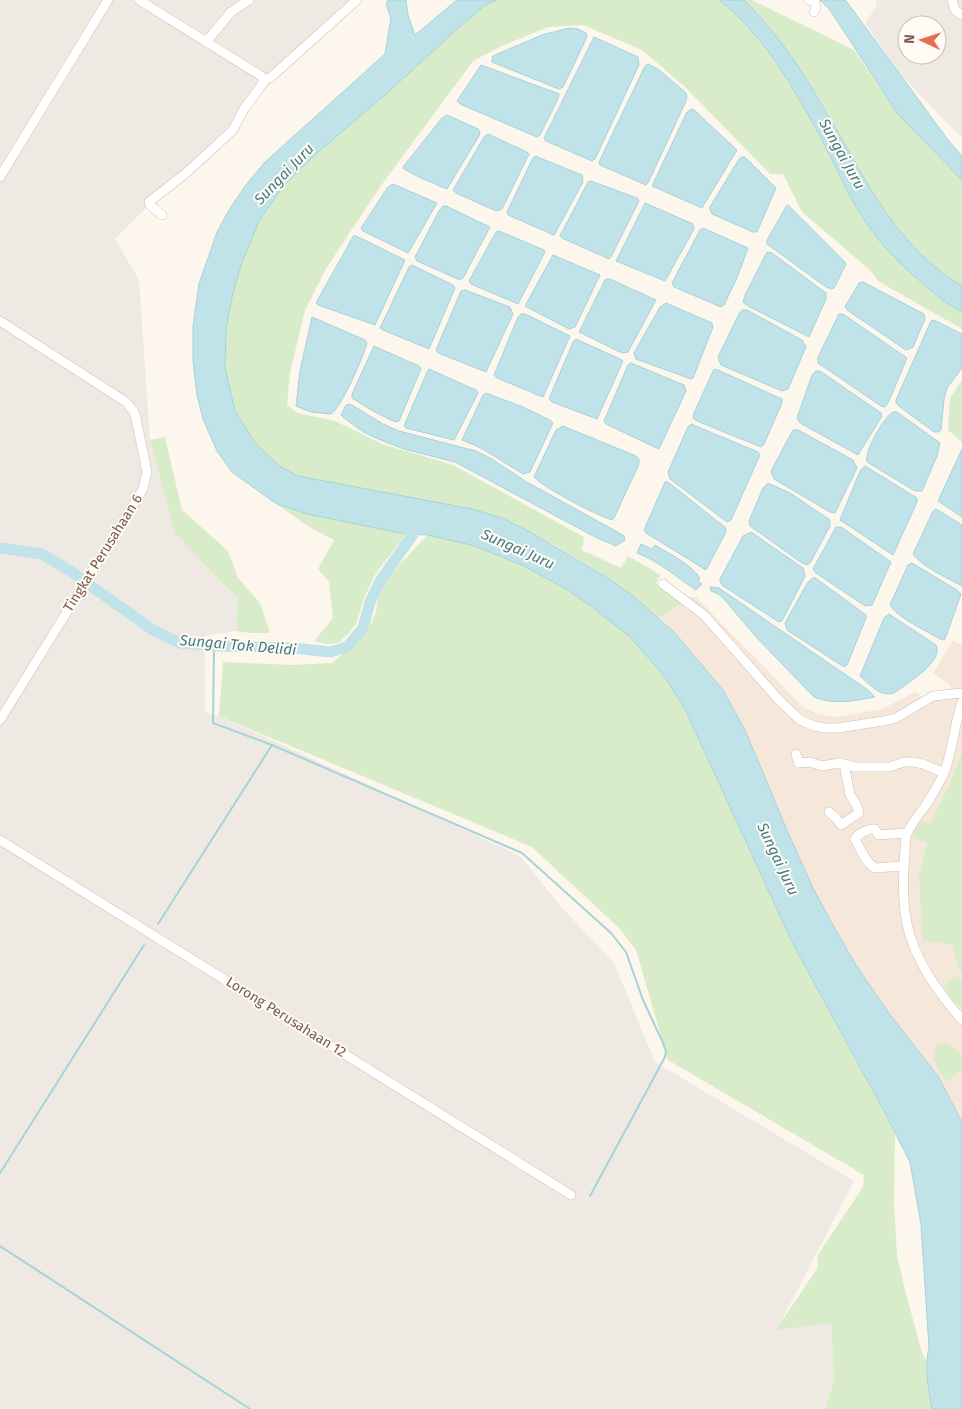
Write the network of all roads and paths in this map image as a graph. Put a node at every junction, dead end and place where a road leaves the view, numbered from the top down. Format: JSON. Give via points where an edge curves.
{"nodes":[{"id":1,"x":108,"y":0,"type":"edge"},
{"id":2,"x":139,"y":0,"type":"edge"},
{"id":3,"x":249,"y":0,"type":"edge"},
{"id":4,"x":357,"y":0,"type":"edge"},
{"id":5,"x":809,"y":0,"type":"edge"},
{"id":6,"x":952,"y":0,"type":"edge"},
{"id":7,"x":814,"y":12,"type":"dead end"},
{"id":8,"x":962,"y":15,"type":"edge"},
{"id":9,"x":206,"y":42,"type":"junction"},
{"id":10,"x":266,"y":79,"type":"junction"},
{"id":11,"x":0,"y":177,"type":"edge"},
{"id":12,"x":162,"y":214,"type":"dead end"},
{"id":13,"x":0,"y":321,"type":"edge"},
{"id":14,"x":663,"y":584,"type":"dead end"},
{"id":15,"x":962,"y":693,"type":"edge"},
{"id":16,"x":962,"y":702,"type":"edge"},
{"id":17,"x":0,"y":720,"type":"edge"},
{"id":18,"x":796,"y":754,"type":"dead end"},
{"id":19,"x":844,"y":764,"type":"junction"},
{"id":20,"x":944,"y":773,"type":"junction"},
{"id":21,"x":829,"y":812,"type":"dead end"},
{"id":22,"x":907,"y":833,"type":"junction"},
{"id":23,"x":0,"y":840,"type":"edge"},
{"id":24,"x":904,"y":866,"type":"junction"},
{"id":25,"x":962,"y":1020,"type":"edge"},
{"id":26,"x":571,"y":1195,"type":"dead end"}],
"edges":[{"from":1,"to":11,"type":"street"},
{"from":2,"to":9,"type":"street"},
{"from":3,"to":9,"type":"street","via":[[231,12]]},
{"from":4,"to":10,"type":"street"},
{"from":5,"to":7,"type":"street","via":[[815,3]]},
{"from":6,"to":8,"type":"street","via":[[954,10]]},
{"from":9,"to":10,"type":"street"},
{"from":10,"to":12,"type":"street","via":[[233,130],[149,202]]},
{"from":13,"to":17,"type":"street","name":"Tingkat Perusahaan 6","via":[[126,402],[134,412],[147,472],[146,482]]},
{"from":14,"to":15,"type":"street","via":[[704,615],[779,700],[800,720],[814,726],[838,728],[889,720],[933,696]]},
{"from":16,"to":20,"type":"street"},
{"from":18,"to":19,"type":"street","via":[[799,763]]},
{"from":19,"to":20,"type":"street","via":[[889,767],[914,762]]},
{"from":19,"to":21,"type":"street","via":[[850,794],[859,813],[841,825]]},
{"from":20,"to":22,"type":"street"},
{"from":22,"to":24,"type":"street"},
{"from":22,"to":24,"type":"street","via":[[878,835],[872,828],[855,839],[875,868]]},
{"from":23,"to":26,"type":"street","name":"Lorong Perusahaan 12"},
{"from":24,"to":25,"type":"street","via":[[907,923],[912,943],[940,995]]}]}
